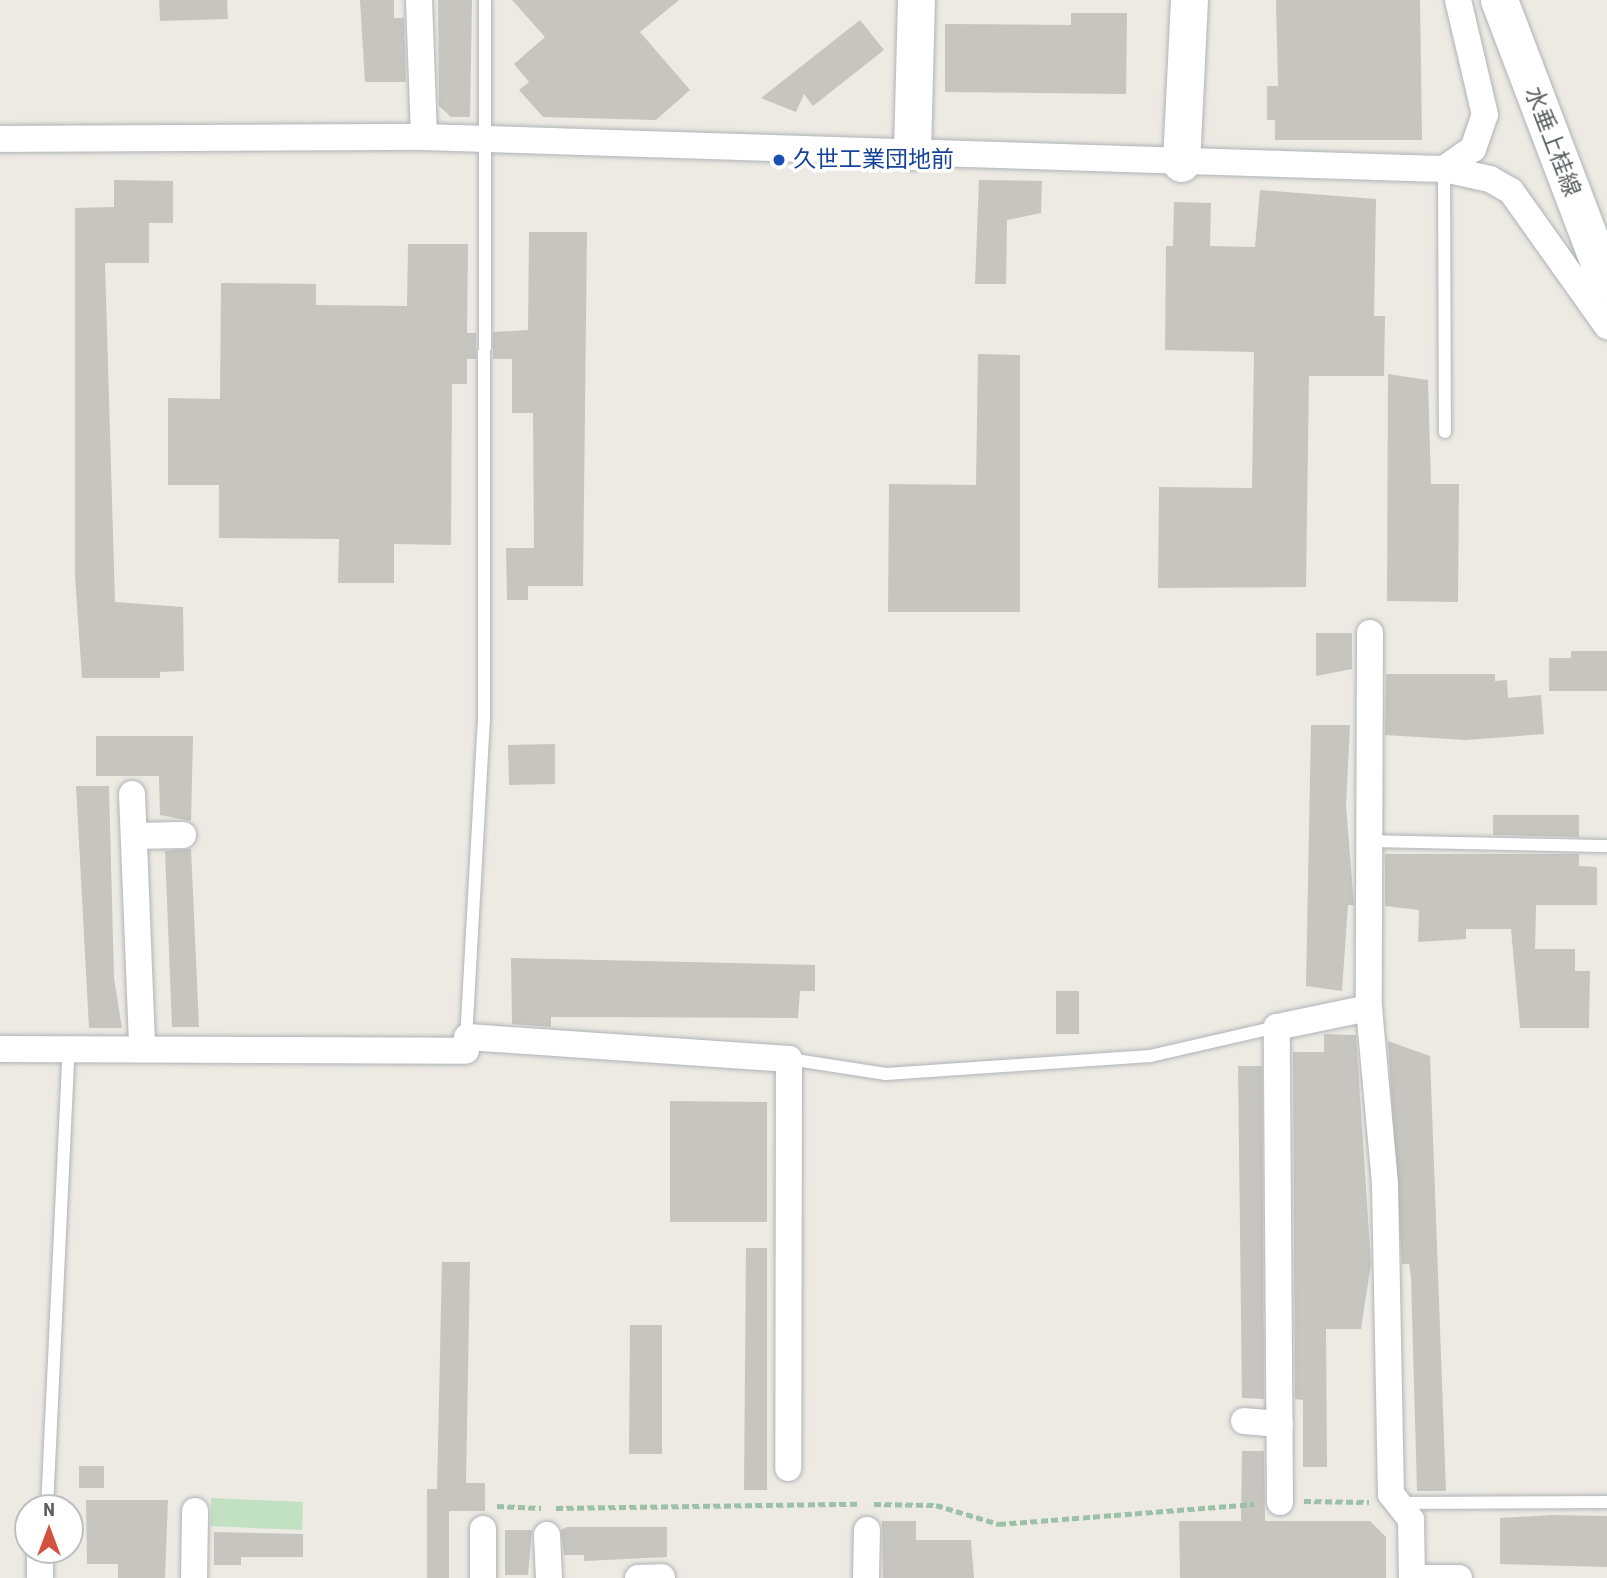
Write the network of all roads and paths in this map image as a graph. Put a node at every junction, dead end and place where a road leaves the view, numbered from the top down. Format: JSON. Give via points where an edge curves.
{"nodes":[{"id":1,"x":419,"y":0,"type":"edge"},
{"id":2,"x":485,"y":0,"type":"edge"},
{"id":3,"x":916,"y":0,"type":"edge"},
{"id":4,"x":1189,"y":0,"type":"edge"},
{"id":5,"x":1458,"y":0,"type":"edge"},
{"id":6,"x":1499,"y":0,"type":"edge"},
{"id":7,"x":424,"y":137,"type":"junction"},
{"id":8,"x":0,"y":139,"type":"edge"},
{"id":9,"x":483,"y":139,"type":"junction"},
{"id":10,"x":912,"y":150,"type":"junction"},
{"id":11,"x":1181,"y":163,"type":"junction"},
{"id":12,"x":1444,"y":169,"type":"junction"},
{"id":13,"x":1607,"y":284,"type":"edge"},
{"id":14,"x":1607,"y":326,"type":"edge"},
{"id":15,"x":1445,"y":432,"type":"dead end"},
{"id":16,"x":1370,"y":633,"type":"dead end"},
{"id":17,"x":132,"y":794,"type":"dead end"},
{"id":18,"x":183,"y":835,"type":"dead end"},
{"id":19,"x":134,"y":836,"type":"junction"},
{"id":20,"x":1366,"y":841,"type":"junction"},
{"id":21,"x":1607,"y":846,"type":"edge"},
{"id":22,"x":1369,"y":1008,"type":"junction"},
{"id":23,"x":1277,"y":1027,"type":"junction"},
{"id":24,"x":466,"y":1044,"type":"junction"},
{"id":25,"x":142,"y":1047,"type":"junction"},
{"id":26,"x":69,"y":1048,"type":"junction"},
{"id":27,"x":0,"y":1049,"type":"edge"},
{"id":28,"x":789,"y":1059,"type":"junction"},
{"id":29,"x":1244,"y":1421,"type":"dead end"},
{"id":30,"x":1280,"y":1424,"type":"junction"},
{"id":31,"x":788,"y":1468,"type":"dead end"},
{"id":32,"x":48,"y":1494,"type":"edge"},
{"id":33,"x":1280,"y":1502,"type":"junction"},
{"id":34,"x":1607,"y":1502,"type":"edge"},
{"id":35,"x":1399,"y":1503,"type":"junction"},
{"id":36,"x":195,"y":1511,"type":"dead end"},
{"id":37,"x":482,"y":1529,"type":"joint"},
{"id":38,"x":867,"y":1530,"type":"dead end"},
{"id":39,"x":547,"y":1535,"type":"dead end"},
{"id":40,"x":1412,"y":1577,"type":"edge"},
{"id":41,"x":194,"y":1578,"type":"edge"},
{"id":42,"x":483,"y":1578,"type":"edge"},
{"id":43,"x":549,"y":1578,"type":"edge"},
{"id":44,"x":866,"y":1578,"type":"edge"},
{"id":45,"x":1459,"y":1578,"type":"edge"}],
"edges":[{"from":1,"to":7,"type":"street"},
{"from":2,"to":9,"type":"lane"},
{"from":3,"to":10,"type":"street"},
{"from":4,"to":11,"type":"street"},
{"from":5,"to":12,"type":"street","via":[[1485,115],[1473,149]]},
{"from":6,"to":13,"type":"street","name":"水垂上桂線"},
{"from":7,"to":8,"type":"street"},
{"from":7,"to":9,"type":"street"},
{"from":9,"to":10,"type":"street"},
{"from":9,"to":24,"type":"lane","via":[[484,721]]},
{"from":10,"to":11,"type":"street"},
{"from":11,"to":12,"type":"street"},
{"from":12,"to":14,"type":"street","via":[[1490,179],[1511,191]]},
{"from":12,"to":15,"type":"lane"},
{"from":16,"to":20,"type":"street"},
{"from":17,"to":19,"type":"street"},
{"from":18,"to":19,"type":"street"},
{"from":19,"to":25,"type":"street"},
{"from":20,"to":21,"type":"lane"},
{"from":20,"to":22,"type":"street"},
{"from":22,"to":23,"type":"street"},
{"from":22,"to":35,"type":"street","via":[[1385,1184],[1391,1494]]},
{"from":23,"to":28,"type":"lane","via":[[1150,1056],[915,1067],[886,1074]]},
{"from":23,"to":30,"type":"street"},
{"from":24,"to":25,"type":"street"},
{"from":24,"to":28,"type":"street"},
{"from":25,"to":26,"type":"street"},
{"from":26,"to":27,"type":"street"},
{"from":26,"to":32,"type":"lane"},
{"from":28,"to":31,"type":"street"},
{"from":29,"to":30,"type":"street"},
{"from":30,"to":33,"type":"street"},
{"from":33,"to":35,"type":"path"},
{"from":33,"to":37,"type":"path","via":[[999,1524],[936,1505],[737,1501],[624,1512],[494,1506]]},
{"from":34,"to":35,"type":"lane"},
{"from":35,"to":40,"type":"street","via":[[1411,1520]]},
{"from":36,"to":41,"type":"street"},
{"from":37,"to":42,"type":"street"},
{"from":38,"to":44,"type":"street"},
{"from":39,"to":43,"type":"street"},
{"from":40,"to":45,"type":"street"}]}
